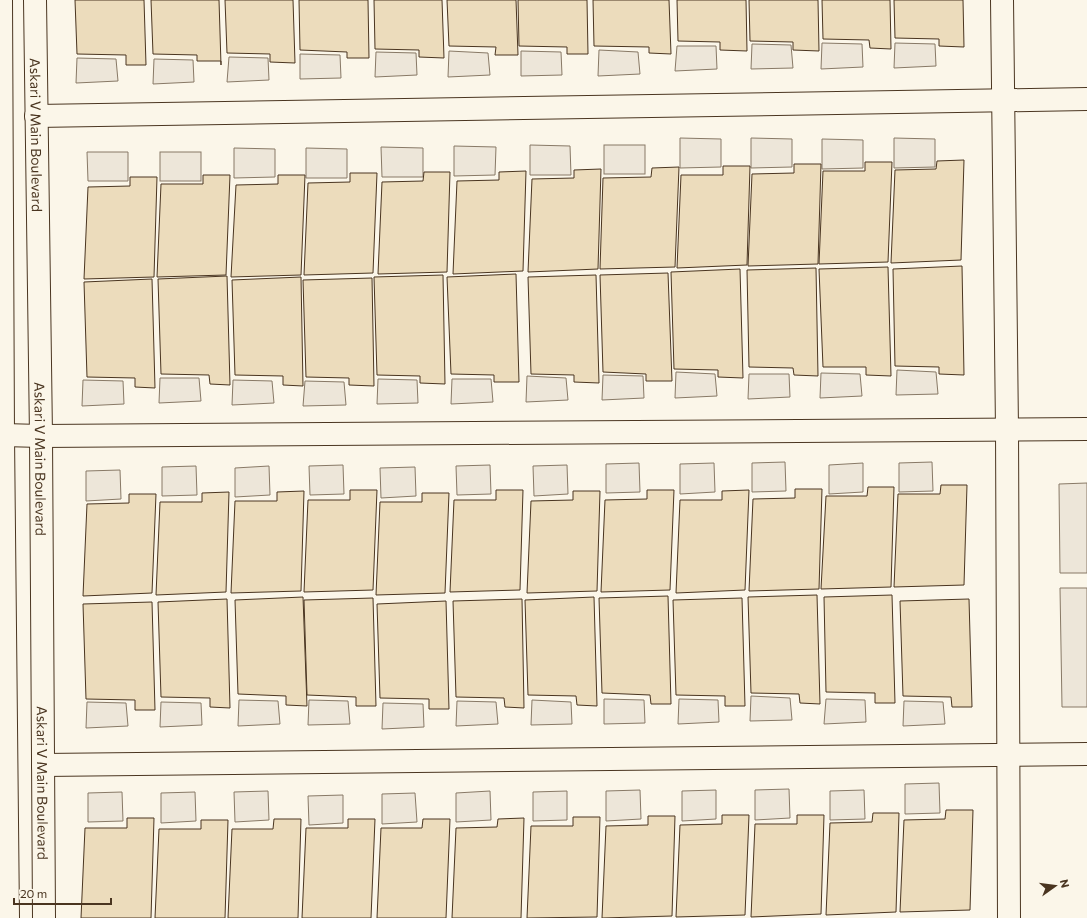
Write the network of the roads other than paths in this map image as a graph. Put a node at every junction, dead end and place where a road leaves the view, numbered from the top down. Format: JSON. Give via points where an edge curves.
{"nodes":[{"id":1,"x":0,"y":0,"type":"edge"},
{"id":2,"x":35,"y":0,"type":"edge"},
{"id":3,"x":1002,"y":0,"type":"edge"},
{"id":4,"x":1087,"y":99,"type":"edge"},
{"id":5,"x":1003,"y":101,"type":"junction"},
{"id":6,"x":36,"y":116,"type":"junction"},
{"id":7,"x":1007,"y":429,"type":"junction"},
{"id":8,"x":1087,"y":429,"type":"edge"},
{"id":9,"x":3,"y":435,"type":"junction"},
{"id":10,"x":41,"y":436,"type":"junction"},
{"id":11,"x":1087,"y":754,"type":"edge"},
{"id":12,"x":1008,"y":755,"type":"junction"},
{"id":13,"x":44,"y":764,"type":"junction"},
{"id":14,"x":8,"y":918,"type":"edge"},
{"id":15,"x":44,"y":918,"type":"edge"},
{"id":16,"x":1009,"y":918,"type":"edge"}],
"edges":[{"from":1,"to":9,"type":"street"},
{"from":2,"to":6,"type":"street","name":"Askari V Main Boulevard"},
{"from":3,"to":5,"type":"street"},
{"from":4,"to":5,"type":"street"},
{"from":5,"to":6,"type":"street"},
{"from":5,"to":7,"type":"street"},
{"from":6,"to":10,"type":"street","name":"Askari V Main Boulevard"},
{"from":7,"to":8,"type":"street"},
{"from":7,"to":10,"type":"street"},
{"from":7,"to":12,"type":"street"},
{"from":9,"to":10,"type":"street"},
{"from":9,"to":14,"type":"street"},
{"from":10,"to":13,"type":"street","name":"Askari V Main Boulevard"},
{"from":11,"to":12,"type":"street"},
{"from":12,"to":13,"type":"street"},
{"from":12,"to":16,"type":"street"},
{"from":13,"to":15,"type":"street","name":"Askari V Main Boulevard"}]}
